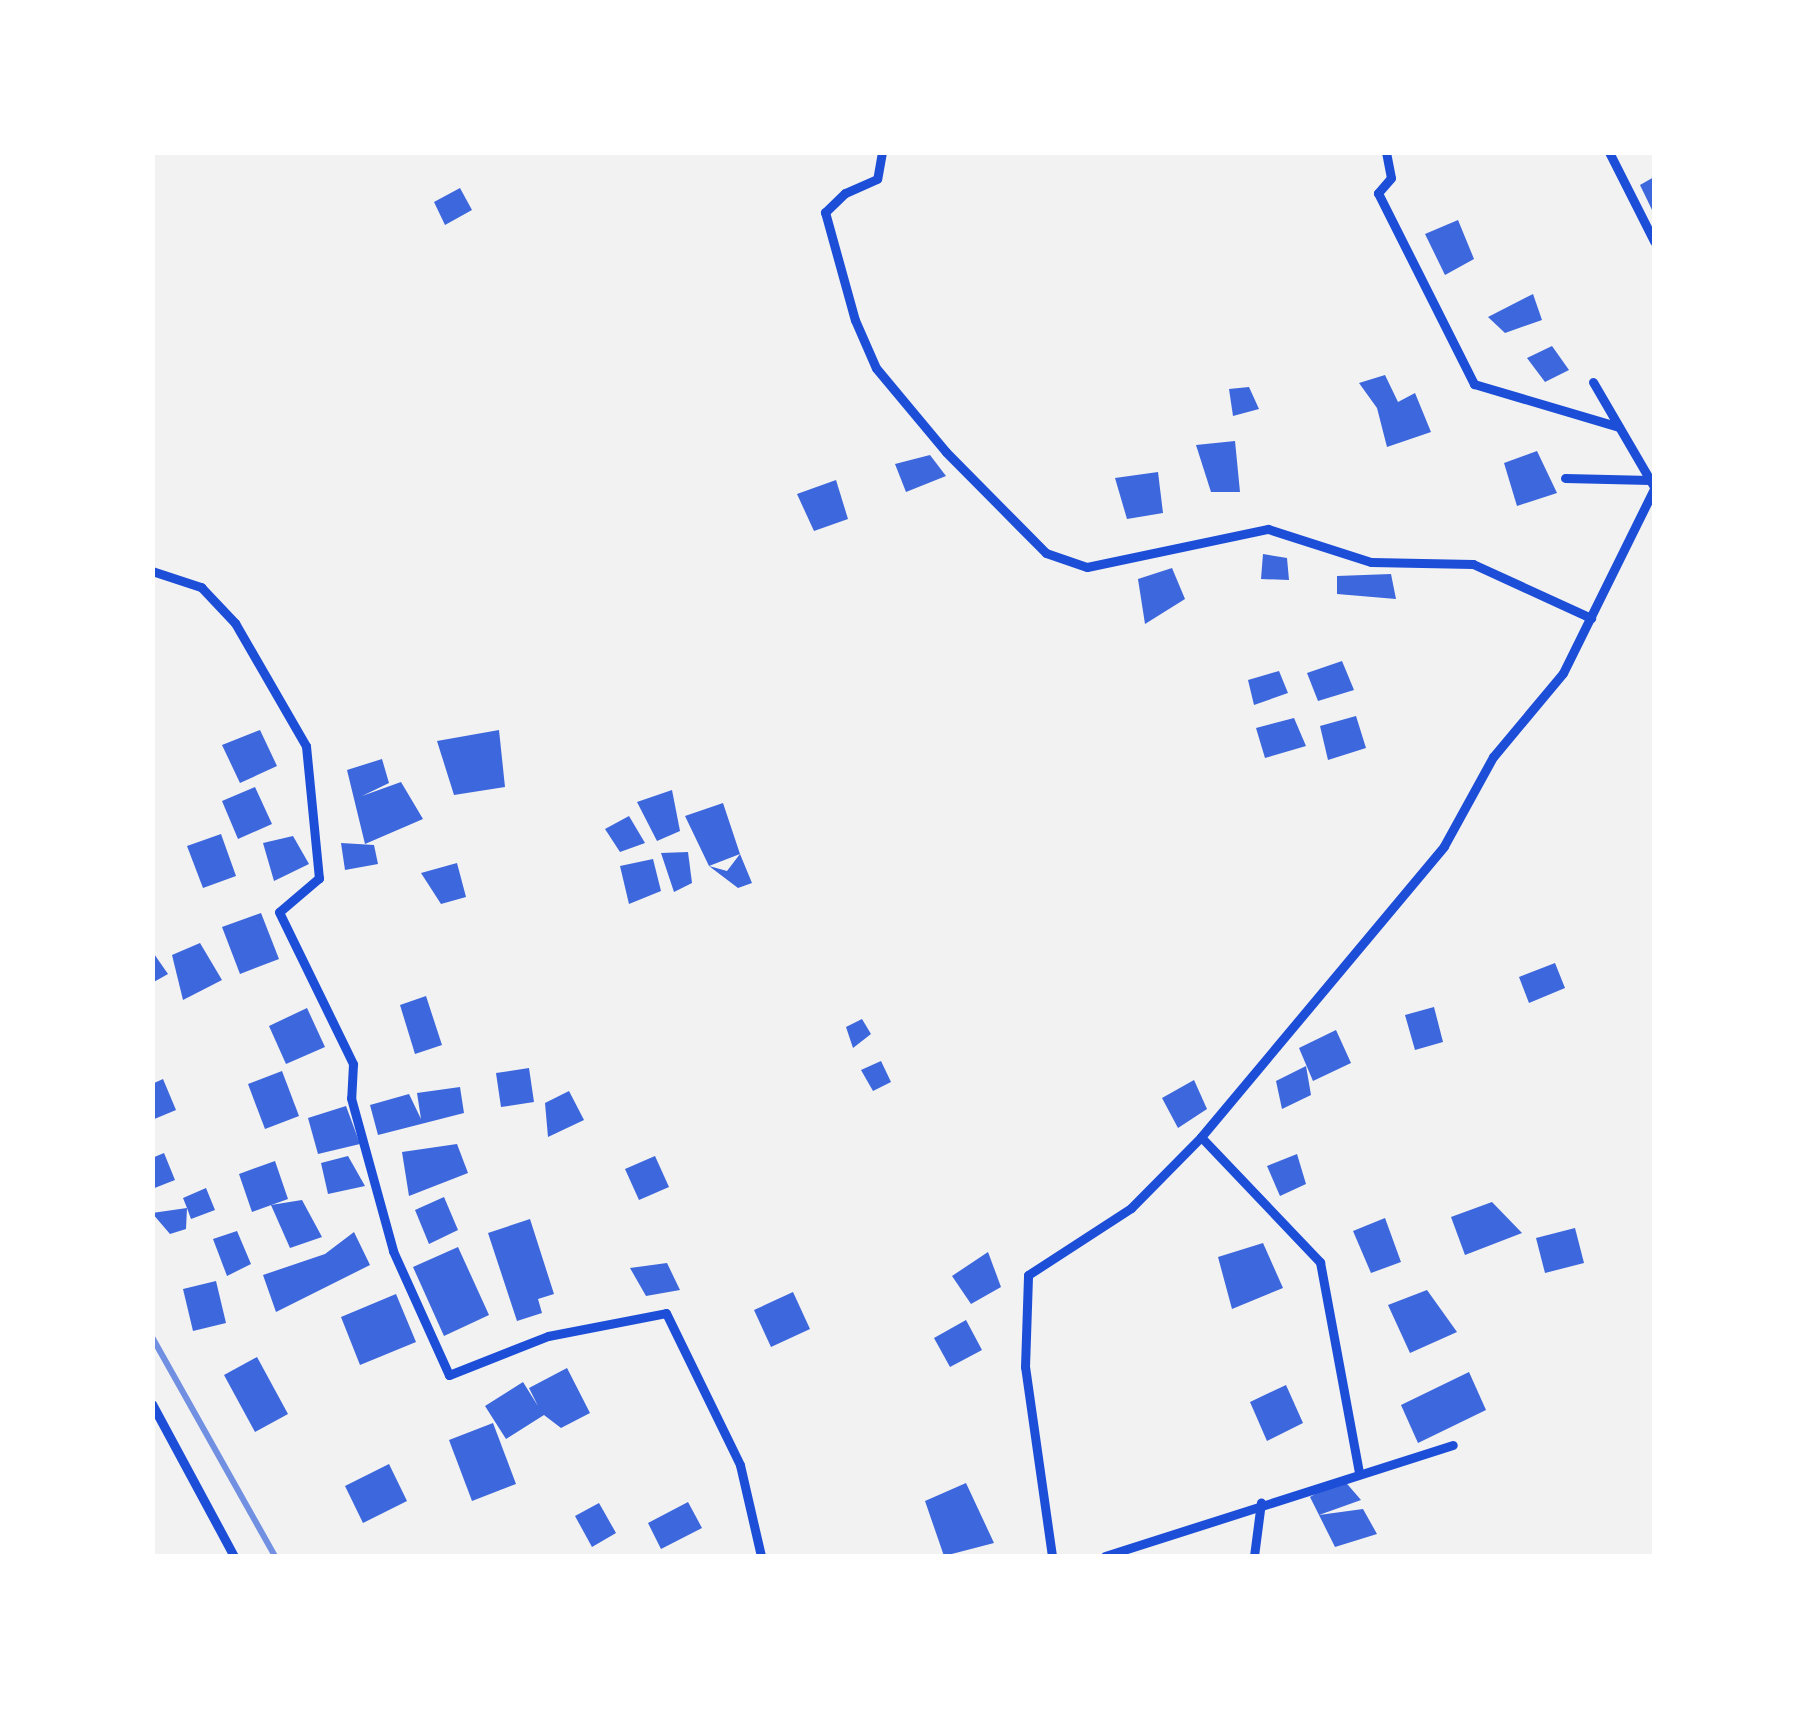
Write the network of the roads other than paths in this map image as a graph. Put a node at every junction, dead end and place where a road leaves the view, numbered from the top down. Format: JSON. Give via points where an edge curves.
{"nodes":[{"id":1,"x":882,"y":152,"type":"edge"},
{"id":2,"x":1386,"y":152,"type":"edge"},
{"id":3,"x":1610,"y":152,"type":"edge"},
{"id":4,"x":1654,"y":241,"type":"edge"},
{"id":5,"x":1593,"y":382,"type":"dead end"},
{"id":6,"x":1620,"y":426,"type":"junction"},
{"id":7,"x":1565,"y":478,"type":"dead end"},
{"id":8,"x":1653,"y":486,"type":"edge"},
{"id":9,"x":152,"y":571,"type":"edge"},
{"id":10,"x":1591,"y":618,"type":"junction"},
{"id":11,"x":1201,"y":1137,"type":"junction"},
{"id":12,"x":152,"y":1404,"type":"edge"},
{"id":13,"x":1453,"y":1445,"type":"dead end"},
{"id":14,"x":1359,"y":1473,"type":"junction"},
{"id":15,"x":1262,"y":1502,"type":"junction"},
{"id":16,"x":234,"y":1556,"type":"edge"},
{"id":17,"x":761,"y":1556,"type":"edge"},
{"id":18,"x":1052,"y":1556,"type":"edge"},
{"id":19,"x":1105,"y":1556,"type":"edge"},
{"id":20,"x":1254,"y":1556,"type":"edge"}],
"edges":[{"from":1,"to":10,"type":"street","via":[[877,179],[845,193],[825,212],[855,320],[876,368],[946,452],[1046,553],[1087,567],[1268,530],[1371,562],[1473,564]]},
{"from":2,"to":6,"type":"street","via":[[1391,178],[1378,193],[1474,384]]},
{"from":3,"to":4,"type":"street"},
{"from":5,"to":6,"type":"street"},
{"from":6,"to":8,"type":"street"},
{"from":7,"to":8,"type":"street"},
{"from":8,"to":10,"type":"street"},
{"from":9,"to":17,"type":"street","via":[[201,587],[235,623],[306,746],[319,878],[279,912],[353,1064],[351,1098],[392,1251],[450,1375],[548,1336],[666,1313],[740,1465]]},
{"from":10,"to":11,"type":"street","via":[[1563,673],[1493,757],[1444,846]]},
{"from":11,"to":14,"type":"street","via":[[1320,1262]]},
{"from":11,"to":18,"type":"street","via":[[1131,1208],[1028,1275],[1024,1367]]},
{"from":12,"to":16,"type":"street"},
{"from":13,"to":14,"type":"street"},
{"from":14,"to":15,"type":"street"},
{"from":15,"to":19,"type":"street"},
{"from":15,"to":20,"type":"street"}]}
